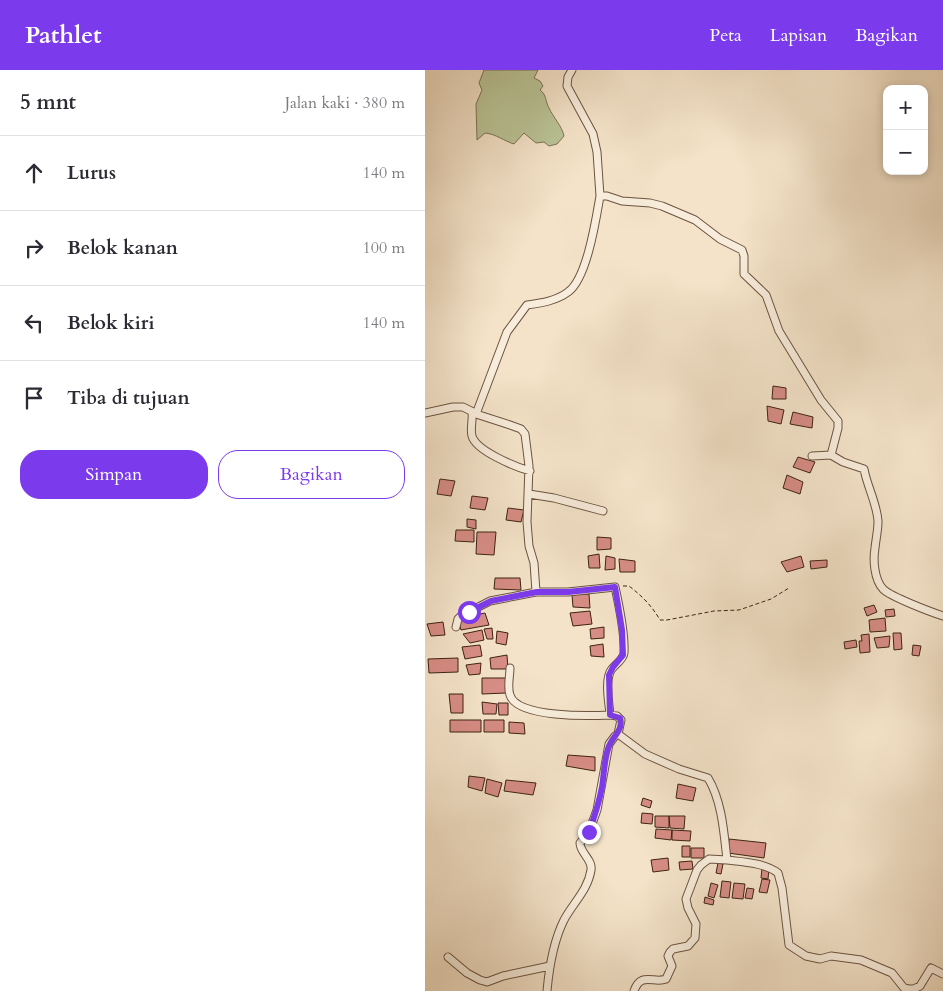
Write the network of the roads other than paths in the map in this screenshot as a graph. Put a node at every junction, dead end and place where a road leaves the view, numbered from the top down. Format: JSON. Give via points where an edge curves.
{"nodes":[{"id":1,"x":572,"y":70,"type":"edge"},
{"id":2,"x":600,"y":196,"type":"junction"},
{"id":3,"x":425,"y":413,"type":"edge"},
{"id":4,"x":474,"y":413,"type":"junction"},
{"id":5,"x":831,"y":455,"type":"junction"},
{"id":6,"x":812,"y":456,"type":"dead end"},
{"id":7,"x":529,"y":471,"type":"junction"},
{"id":8,"x":529,"y":494,"type":"junction"},
{"id":9,"x":603,"y":511,"type":"dead end"},
{"id":10,"x":537,"y":592,"type":"junction"},
{"id":11,"x":943,"y":616,"type":"edge"},
{"id":12,"x":456,"y":627,"type":"dead end"},
{"id":13,"x":510,"y":668,"type":"dead end"},
{"id":14,"x":610,"y":715,"type":"junction"},
{"id":15,"x":618,"y":734,"type":"junction"},
{"id":16,"x":727,"y":860,"type":"junction"},
{"id":17,"x":448,"y":957,"type":"dead end"},
{"id":18,"x":549,"y":966,"type":"junction"},
{"id":19,"x":943,"y":974,"type":"edge"},
{"id":20,"x":547,"y":991,"type":"edge"},
{"id":21,"x":634,"y":991,"type":"edge"}],
"edges":[{"from":1,"to":2,"type":"street","via":[[567,86],[593,134]]},
{"from":2,"to":4,"type":"street","via":[[591,241],[578,280],[566,294],[527,305],[507,332]]},
{"from":2,"to":5,"type":"street","via":[[650,203],[673,210],[742,250],[744,274],[766,295],[779,330],[821,400],[838,421]]},
{"from":3,"to":4,"type":"street","via":[[453,406]]},
{"from":4,"to":7,"type":"street","via":[[472,435],[475,441],[493,456]]},
{"from":4,"to":7,"type":"street","via":[[523,431]]},
{"from":5,"to":6,"type":"street"},
{"from":5,"to":11,"type":"street","via":[[864,469],[878,518],[875,568],[883,590]]},
{"from":7,"to":8,"type":"street"},
{"from":8,"to":9,"type":"street"},
{"from":8,"to":10,"type":"street","via":[[527,522]]},
{"from":10,"to":12,"type":"street","via":[[491,601],[461,616]]},
{"from":10,"to":14,"type":"street","via":[[615,587],[624,653],[609,675]]},
{"from":13,"to":14,"type":"street","via":[[510,696],[522,706],[564,715]]},
{"from":14,"to":15,"type":"street","via":[[620,718]]},
{"from":15,"to":16,"type":"street","via":[[645,754],[708,778],[721,814]]},
{"from":15,"to":18,"type":"street","via":[[609,744],[597,810],[587,837],[580,843],[591,872],[585,891],[563,922]]},
{"from":16,"to":19,"type":"street","via":[[754,864],[778,873],[788,944],[803,955],[820,959],[831,956],[861,960],[892,973],[904,988],[909,989],[919,986],[931,968]]},
{"from":16,"to":21,"type":"street","via":[[709,859],[697,870],[686,898],[696,924],[695,938],[688,946],[670,952],[672,966],[667,979],[646,979],[636,985]]},
{"from":17,"to":18,"type":"street","via":[[467,973],[487,982]]},
{"from":18,"to":20,"type":"street"}]}
